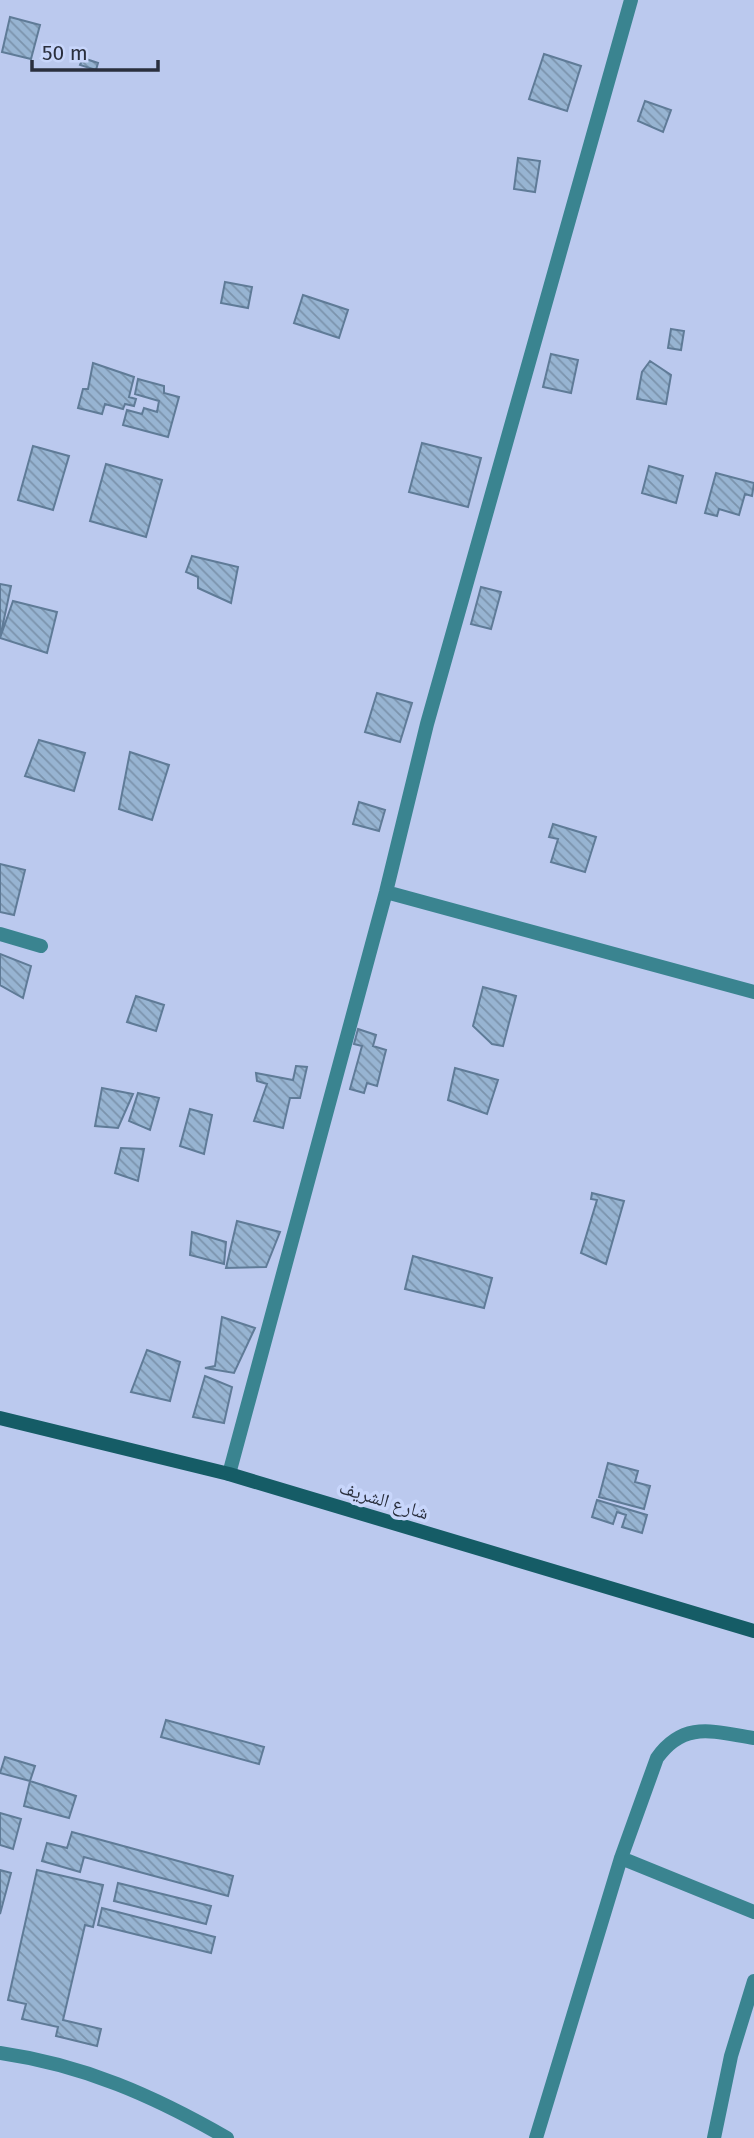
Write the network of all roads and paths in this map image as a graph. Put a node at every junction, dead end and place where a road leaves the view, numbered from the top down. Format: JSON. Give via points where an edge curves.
{"nodes":[{"id":1,"x":631,"y":0,"type":"edge"},
{"id":2,"x":386,"y":892,"type":"junction"},
{"id":3,"x":0,"y":934,"type":"edge"},
{"id":4,"x":41,"y":946,"type":"dead end"},
{"id":5,"x":754,"y":992,"type":"edge"},
{"id":6,"x":0,"y":1418,"type":"edge"},
{"id":7,"x":229,"y":1474,"type":"junction"},
{"id":8,"x":754,"y":1631,"type":"edge"},
{"id":9,"x":754,"y":1738,"type":"edge"},
{"id":10,"x":621,"y":1858,"type":"junction"},
{"id":11,"x":754,"y":1912,"type":"edge"},
{"id":12,"x":754,"y":1981,"type":"edge"},
{"id":13,"x":0,"y":2053,"type":"edge"},
{"id":14,"x":227,"y":2138,"type":"edge"},
{"id":15,"x":536,"y":2138,"type":"edge"},
{"id":16,"x":714,"y":2138,"type":"edge"}],
"edges":[{"from":1,"to":2,"type":"street","via":[[427,724]]},
{"from":2,"to":5,"type":"street"},
{"from":2,"to":7,"type":"street"},
{"from":3,"to":4,"type":"street"},
{"from":6,"to":7,"type":"main road","name":"شارع الشريف"},
{"from":7,"to":8,"type":"main road","name":"شارع الشريف"},
{"from":9,"to":10,"type":"street","via":[[703,1731],[683,1734],[667,1744],[657,1758]]},
{"from":10,"to":11,"type":"street"},
{"from":10,"to":15,"type":"street"},
{"from":12,"to":16,"type":"street"},
{"from":13,"to":14,"type":"street","via":[[93,2073],[176,2109]]}]}
